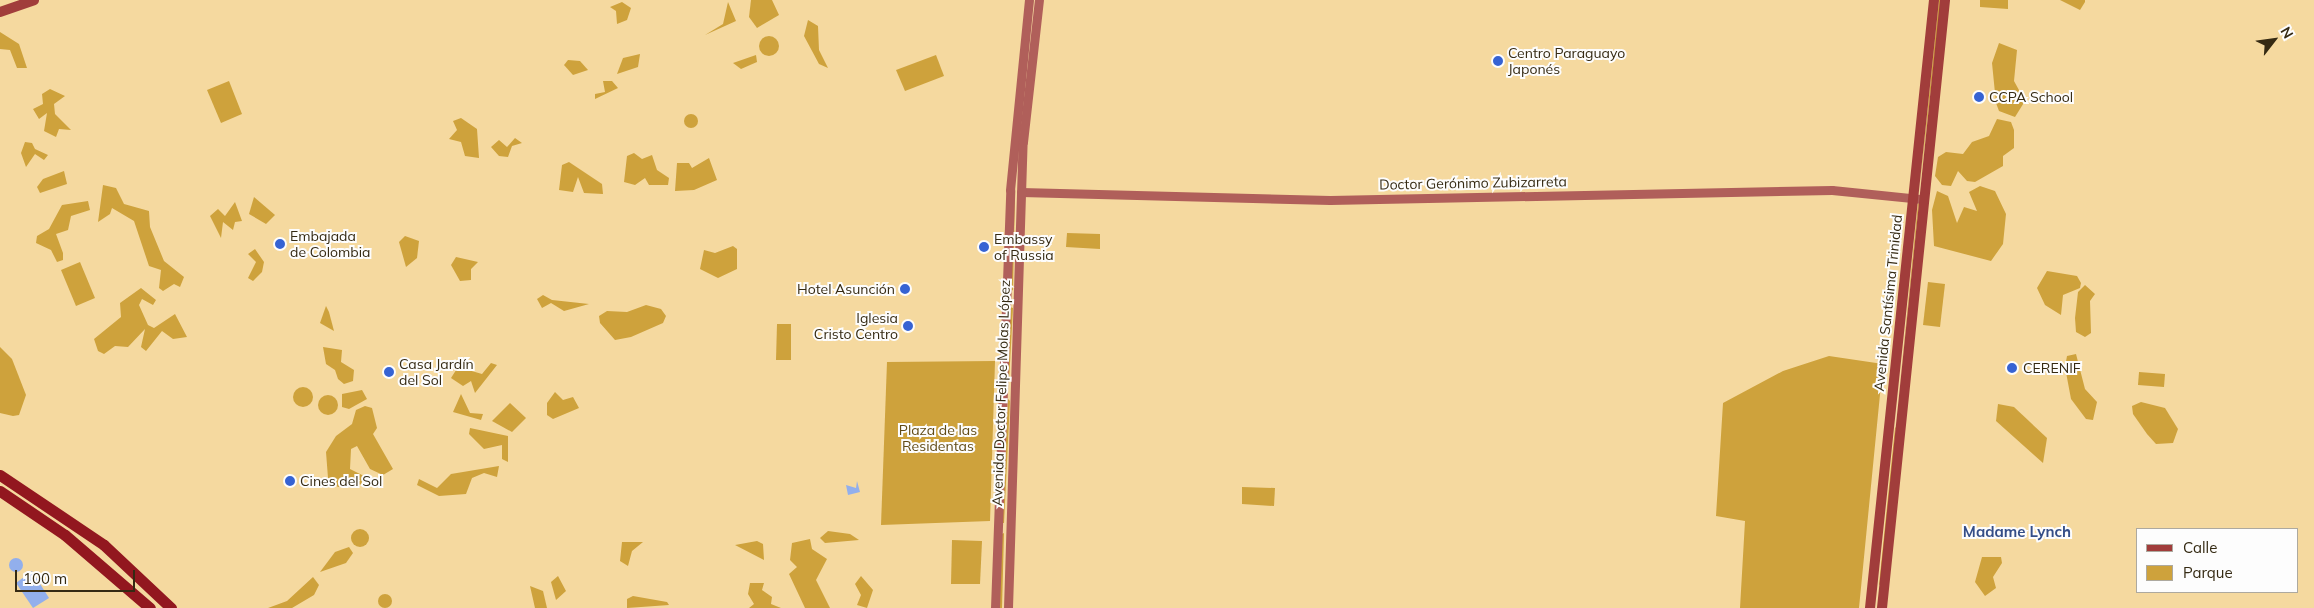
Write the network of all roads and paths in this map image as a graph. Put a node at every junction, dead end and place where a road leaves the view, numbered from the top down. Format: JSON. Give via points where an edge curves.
{"nodes":[{"id":1,"x":34,"y":0,"type":"edge"},
{"id":2,"x":1029,"y":0,"type":"edge"},
{"id":3,"x":1039,"y":0,"type":"edge"},
{"id":4,"x":1934,"y":0,"type":"edge"},
{"id":5,"x":1945,"y":0,"type":"edge"},
{"id":6,"x":0,"y":12,"type":"edge"},
{"id":7,"x":1013,"y":142,"type":"junction"},
{"id":8,"x":1021,"y":192,"type":"junction"},
{"id":9,"x":1913,"y":199,"type":"junction"},
{"id":10,"x":1925,"y":199,"type":"junction"},
{"id":11,"x":0,"y":475,"type":"edge"},
{"id":12,"x":0,"y":491,"type":"edge"},
{"id":13,"x":84,"y":550,"type":"junction"},
{"id":14,"x":148,"y":584,"type":"junction"},
{"id":15,"x":150,"y":608,"type":"edge"},
{"id":16,"x":171,"y":608,"type":"edge"},
{"id":17,"x":995,"y":608,"type":"edge"},
{"id":18,"x":1008,"y":608,"type":"edge"},
{"id":19,"x":1870,"y":608,"type":"edge"},
{"id":20,"x":1882,"y":608,"type":"edge"}],
"edges":[{"from":1,"to":6,"type":"main road"},
{"from":2,"to":7,"type":"main road","name":"Avenida Doctor Felipe Molas López"},
{"from":3,"to":8,"type":"main road","name":"Avenida Doctor Felipe Molas López","via":[[1028,82]]},
{"from":4,"to":9,"type":"main road","name":"Avenida Santísima Trinidad"},
{"from":5,"to":10,"type":"main road","name":"Avenida Santísima Trinidad"},
{"from":7,"to":8,"type":"main road","via":[[1015,183]]},
{"from":7,"to":17,"type":"main road","name":"Avenida Doctor Felipe Molas López"},
{"from":8,"to":9,"type":"main road","name":"Doctor Gerónimo Zubizarreta","via":[[1330,200],[1832,190]]},
{"from":8,"to":18,"type":"main road","name":"Avenida Doctor Felipe Molas López"},
{"from":9,"to":10,"type":"main road","name":"Doctor Gerónimo Zubizarreta"},
{"from":9,"to":19,"type":"main road","name":"Avenida Santísima Trinidad"},
{"from":10,"to":20,"type":"main road","name":"Avenida Santísima Trinidad"},
{"from":11,"to":14,"type":"highway","via":[[104,545]]},
{"from":12,"to":13,"type":"highway"},
{"from":13,"to":14,"type":"highway","via":[[101,556],[128,578]]},
{"from":13,"to":15,"type":"highway"},
{"from":14,"to":16,"type":"highway"}]}
